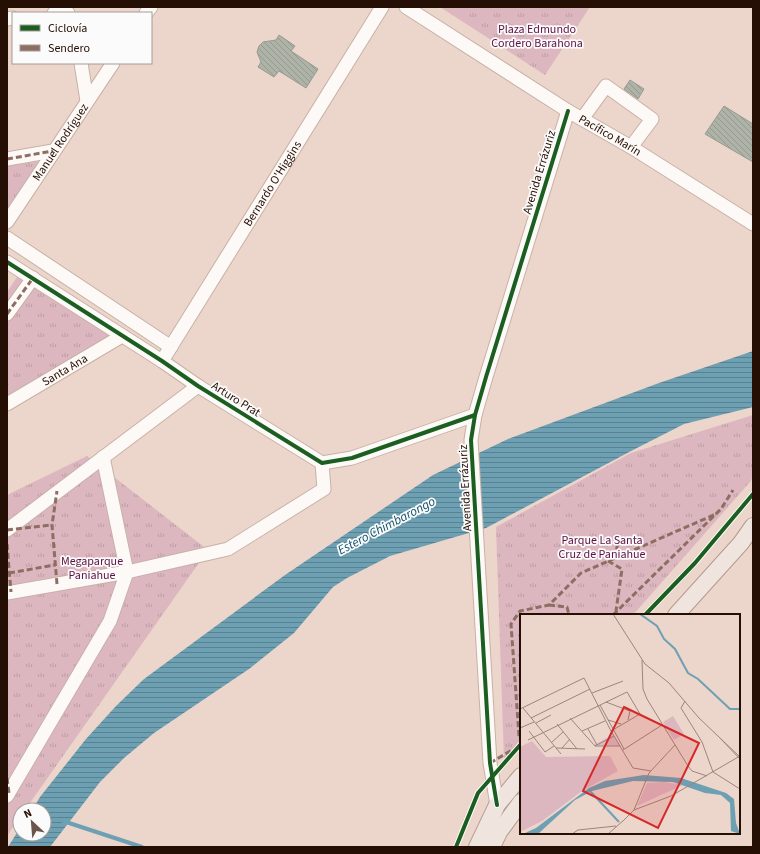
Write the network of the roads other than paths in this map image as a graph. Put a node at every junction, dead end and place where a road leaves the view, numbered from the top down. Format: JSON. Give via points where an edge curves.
{"nodes":[{"id":1,"x":382,"y":7,"type":"edge"},
{"id":2,"x":406,"y":7,"type":"edge"},
{"id":3,"x":81,"y":64,"type":"edge"},
{"id":4,"x":112,"y":64,"type":"edge"},
{"id":5,"x":87,"y":101,"type":"junction"},
{"id":6,"x":568,"y":111,"type":"junction"},
{"id":7,"x":582,"y":119,"type":"junction"},
{"id":8,"x":631,"y":147,"type":"junction"},
{"id":9,"x":53,"y":152,"type":"junction"},
{"id":10,"x":7,"y":159,"type":"edge"},
{"id":11,"x":7,"y":222,"type":"edge"},
{"id":12,"x":753,"y":224,"type":"edge"},
{"id":13,"x":7,"y":238,"type":"edge"},
{"id":14,"x":7,"y":262,"type":"edge"},
{"id":15,"x":33,"y":278,"type":"junction"},
{"id":16,"x":7,"y":314,"type":"edge"},
{"id":17,"x":122,"y":336,"type":"junction"},
{"id":18,"x":171,"y":347,"type":"junction"},
{"id":19,"x":162,"y":361,"type":"junction"},
{"id":20,"x":198,"y":386,"type":"junction"},
{"id":21,"x":7,"y":404,"type":"edge"},
{"id":22,"x":475,"y":415,"type":"junction"},
{"id":23,"x":103,"y":457,"type":"junction"},
{"id":24,"x":322,"y":463,"type":"junction"},
{"id":25,"x":753,"y":526,"type":"edge"},
{"id":26,"x":7,"y":530,"type":"edge"},
{"id":27,"x":127,"y":572,"type":"junction"},
{"id":28,"x":7,"y":593,"type":"edge"},
{"id":29,"x":677,"y":614,"type":"edge"},
{"id":30,"x":520,"y":777,"type":"edge"},
{"id":31,"x":7,"y":796,"type":"edge"},
{"id":32,"x":520,"y":803,"type":"edge"},
{"id":33,"x":497,"y":805,"type":"junction"},
{"id":34,"x":499,"y":832,"type":"junction"},
{"id":35,"x":476,"y":847,"type":"edge"},
{"id":36,"x":492,"y":847,"type":"edge"}],
"edges":[{"from":1,"to":18,"type":"street","name":"Bernardo O'Higgins"},
{"from":2,"to":6,"type":"street","name":"Pacífico Marín"},
{"from":3,"to":5,"type":"street"},
{"from":4,"to":5,"type":"street","name":"Manuel Rodríguez"},
{"from":5,"to":9,"type":"street","name":"Manuel Rodríguez"},
{"from":6,"to":7,"type":"street","name":"Pacífico Marín"},
{"from":6,"to":22,"type":"street","name":"Avenida Errázuriz"},
{"from":7,"to":8,"type":"street","name":"Pacífico Marín"},
{"from":7,"to":8,"type":"street","via":[[606,86],[652,119]]},
{"from":8,"to":12,"type":"street","name":"Pacífico Marín"},
{"from":9,"to":10,"type":"street"},
{"from":9,"to":11,"type":"street","name":"Manuel Rodríguez"},
{"from":13,"to":18,"type":"street"},
{"from":14,"to":15,"type":"street","name":"Arturo Prat"},
{"from":15,"to":16,"type":"street"},
{"from":15,"to":17,"type":"street","name":"Arturo Prat"},
{"from":17,"to":19,"type":"street","name":"Arturo Prat"},
{"from":17,"to":21,"type":"street","name":"Santa Ana"},
{"from":18,"to":19,"type":"street","name":"Bernardo O'Higgins"},
{"from":19,"to":20,"type":"street","name":"Arturo Prat"},
{"from":20,"to":23,"type":"street"},
{"from":20,"to":24,"type":"street","name":"Arturo Prat"},
{"from":22,"to":24,"type":"street","via":[[352,458]]},
{"from":22,"to":33,"type":"street","name":"Avenida Errázuriz","via":[[471,440],[490,763]]},
{"from":23,"to":26,"type":"street"},
{"from":23,"to":27,"type":"street"},
{"from":24,"to":27,"type":"street","via":[[324,489],[228,549]]},
{"from":25,"to":29,"type":"main road"},
{"from":27,"to":28,"type":"street"},
{"from":27,"to":31,"type":"street","via":[[110,621]]},
{"from":30,"to":33,"type":"main road"},
{"from":32,"to":34,"type":"main road"},
{"from":33,"to":34,"type":"main road"},
{"from":33,"to":35,"type":"main road"},
{"from":34,"to":36,"type":"main road"}]}
